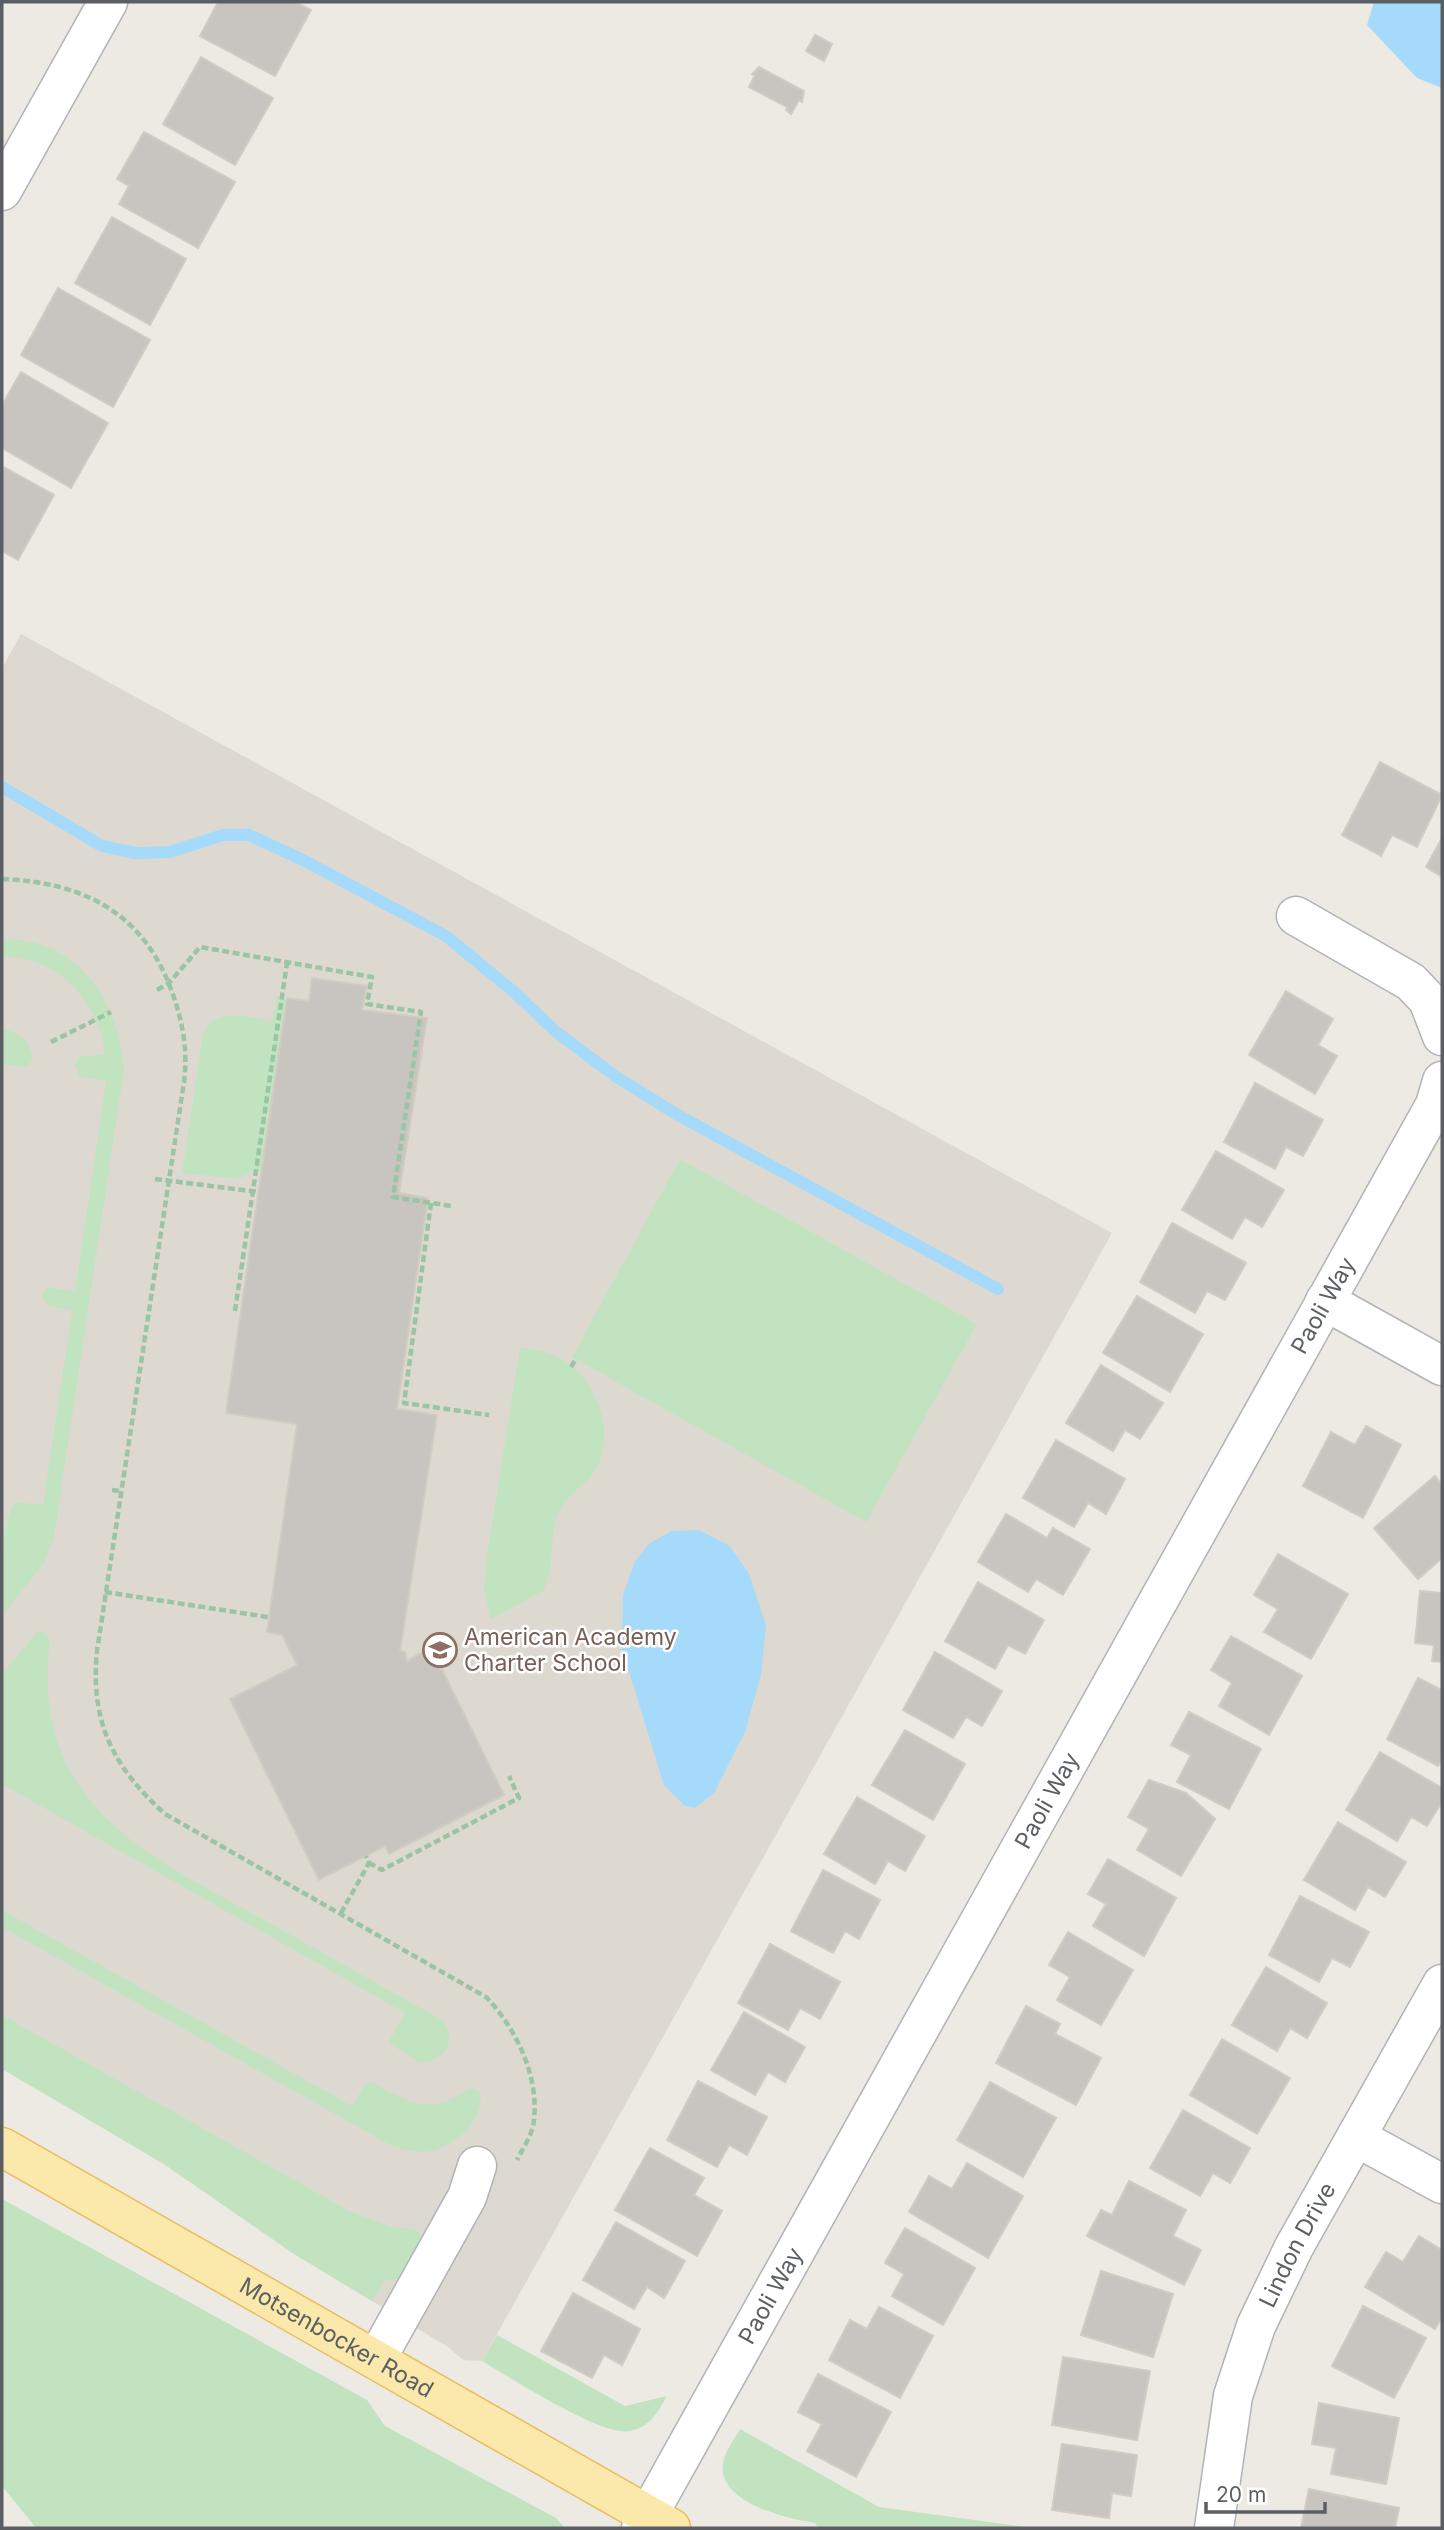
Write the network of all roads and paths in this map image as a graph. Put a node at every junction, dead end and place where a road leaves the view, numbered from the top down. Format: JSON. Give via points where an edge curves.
{"nodes":[{"id":1,"x":108,"y":2,"type":"edge"},
{"id":2,"x":2,"y":191,"type":"edge"},
{"id":3,"x":2,"y":879,"type":"edge"},
{"id":4,"x":1296,"y":916,"type":"dead end"},
{"id":5,"x":287,"y":963,"type":"junction"},
{"id":6,"x":169,"y":983,"type":"junction"},
{"id":7,"x":157,"y":990,"type":"dead end"},
{"id":8,"x":111,"y":1012,"type":"dead end"},
{"id":9,"x":1442,"y":1037,"type":"edge"},
{"id":10,"x":51,"y":1042,"type":"dead end"},
{"id":11,"x":1442,"y":1081,"type":"edge"},
{"id":12,"x":155,"y":1179,"type":"dead end"},
{"id":13,"x":169,"y":1181,"type":"junction"},
{"id":14,"x":257,"y":1191,"type":"junction"},
{"id":15,"x":431,"y":1203,"type":"junction"},
{"id":16,"x":451,"y":1206,"type":"dead end"},
{"id":17,"x":1325,"y":1301,"type":"junction"},
{"id":18,"x":234,"y":1311,"type":"dead end"},
{"id":19,"x":576,"y":1359,"type":"dead end"},
{"id":20,"x":1442,"y":1366,"type":"edge"},
{"id":21,"x":572,"y":1367,"type":"dead end"},
{"id":22,"x":489,"y":1415,"type":"dead end"},
{"id":23,"x":111,"y":1490,"type":"dead end"},
{"id":24,"x":121,"y":1491,"type":"junction"},
{"id":25,"x":105,"y":1592,"type":"junction"},
{"id":26,"x":268,"y":1616,"type":"dead end"},
{"id":27,"x":509,"y":1776,"type":"dead end"},
{"id":28,"x":366,"y":1856,"type":"dead end"},
{"id":29,"x":369,"y":1863,"type":"junction"},
{"id":30,"x":341,"y":1913,"type":"junction"},
{"id":31,"x":1442,"y":1984,"type":"edge"},
{"id":32,"x":1356,"y":2137,"type":"junction"},
{"id":33,"x":2,"y":2147,"type":"edge"},
{"id":34,"x":515,"y":2162,"type":"dead end"},
{"id":35,"x":477,"y":2166,"type":"dead end"},
{"id":36,"x":1442,"y":2184,"type":"edge"},
{"id":37,"x":377,"y":2358,"type":"junction"},
{"id":38,"x":653,"y":2524,"type":"edge"},
{"id":39,"x":1214,"y":2528,"type":"edge"}],
"edges":[{"from":1,"to":2,"type":"street"},
{"from":3,"to":6,"type":"path","via":[[68,888],[117,914],[142,934]]},
{"from":4,"to":9,"type":"street","via":[[1411,982],[1428,1000]]},
{"from":5,"to":6,"type":"path","via":[[200,947]]},
{"from":5,"to":14,"type":"path"},
{"from":5,"to":15,"type":"path","via":[[372,977],[367,1004],[421,1012],[393,1197]]},
{"from":6,"to":7,"type":"path"},
{"from":6,"to":13,"type":"path","via":[[180,1014],[186,1062]]},
{"from":8,"to":10,"type":"path"},
{"from":11,"to":17,"type":"street","name":"Paoli Way","via":[[1435,1105]]},
{"from":12,"to":13,"type":"path"},
{"from":13,"to":14,"type":"path"},
{"from":13,"to":24,"type":"path"},
{"from":14,"to":18,"type":"path"},
{"from":15,"to":16,"type":"path"},
{"from":15,"to":22,"type":"path","via":[[404,1403]]},
{"from":17,"to":20,"type":"street"},
{"from":17,"to":38,"type":"street","name":"Paoli Way"},
{"from":19,"to":21,"type":"path"},
{"from":23,"to":24,"type":"path"},
{"from":24,"to":25,"type":"path"},
{"from":25,"to":26,"type":"path"},
{"from":25,"to":30,"type":"path","via":[[96,1695],[111,1750],[126,1775],[165,1814]]},
{"from":27,"to":29,"type":"path","via":[[519,1798],[382,1870]]},
{"from":28,"to":29,"type":"path"},
{"from":29,"to":30,"type":"path"},
{"from":30,"to":34,"type":"path","via":[[470,1985],[499,2010],[521,2048],[534,2102],[534,2122]]},
{"from":31,"to":32,"type":"street","name":"Lindon Drive"},
{"from":32,"to":36,"type":"street"},
{"from":32,"to":39,"type":"street","name":"Lindon Drive","via":[[1289,2256],[1251,2337],[1233,2396]]},
{"from":33,"to":37,"type":"main road","name":"Motsenbocker Road"},
{"from":35,"to":37,"type":"street","via":[[467,2197]]},
{"from":37,"to":38,"type":"main road","name":"Motsenbocker Road"}]}
